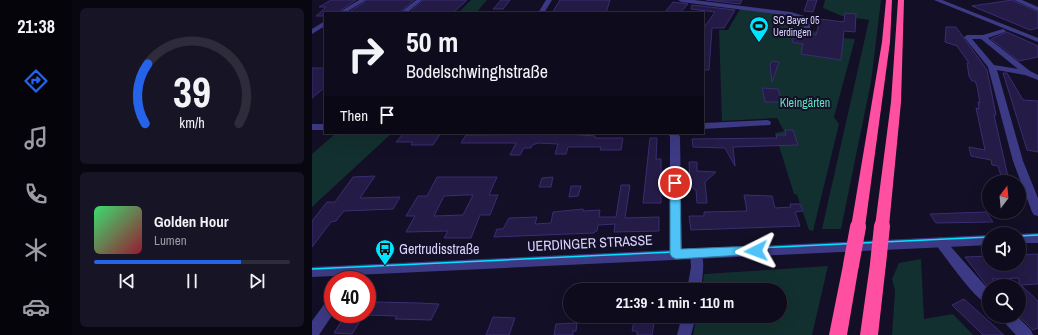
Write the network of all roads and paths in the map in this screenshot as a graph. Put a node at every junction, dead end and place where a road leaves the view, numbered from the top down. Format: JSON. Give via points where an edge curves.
{"nodes":[{"id":1,"x":363,"y":0,"type":"edge"},
{"id":2,"x":419,"y":0,"type":"edge"},
{"id":3,"x":549,"y":0,"type":"edge"},
{"id":4,"x":681,"y":0,"type":"edge"},
{"id":5,"x":889,"y":0,"type":"edge"},
{"id":6,"x":901,"y":0,"type":"edge"},
{"id":7,"x":937,"y":0,"type":"edge"},
{"id":8,"x":1017,"y":0,"type":"edge"},
{"id":9,"x":1038,"y":9,"type":"edge"},
{"id":10,"x":343,"y":12,"type":"edge"},
{"id":11,"x":404,"y":12,"type":"edge"},
{"id":12,"x":542,"y":12,"type":"edge"},
{"id":13,"x":324,"y":24,"type":"edge"},
{"id":14,"x":809,"y":30,"type":"dead end"},
{"id":15,"x":1003,"y":31,"type":"dead end"},
{"id":16,"x":312,"y":32,"type":"edge"},
{"id":17,"x":982,"y":37,"type":"junction"},
{"id":18,"x":1038,"y":40,"type":"edge"},
{"id":19,"x":992,"y":67,"type":"junction"},
{"id":20,"x":1027,"y":73,"type":"junction"},
{"id":21,"x":1038,"y":78,"type":"edge"},
{"id":22,"x":767,"y":123,"type":"dead end"},
{"id":23,"x":704,"y":126,"type":"edge"},
{"id":24,"x":312,"y":127,"type":"edge"},
{"id":25,"x":324,"y":127,"type":"edge"},
{"id":26,"x":674,"y":134,"type":"edge"},
{"id":27,"x":1038,"y":212,"type":"edge"},
{"id":28,"x":1026,"y":238,"type":"edge"},
{"id":29,"x":1038,"y":238,"type":"edge"},
{"id":30,"x":982,"y":240,"type":"edge"},
{"id":31,"x":940,"y":242,"type":"junction"},
{"id":32,"x":696,"y":253,"type":"junction"},
{"id":33,"x":676,"y":254,"type":"junction"},
{"id":34,"x":312,"y":272,"type":"edge"},
{"id":35,"x":324,"y":273,"type":"edge"},
{"id":36,"x":376,"y":274,"type":"edge"},
{"id":37,"x":695,"y":283,"type":"edge"},
{"id":38,"x":982,"y":291,"type":"edge"},
{"id":39,"x":324,"y":316,"type":"edge"},
{"id":40,"x":687,"y":323,"type":"edge"},
{"id":41,"x":1014,"y":323,"type":"edge"},
{"id":42,"x":312,"y":333,"type":"edge"},
{"id":43,"x":684,"y":335,"type":"edge"},
{"id":44,"x":838,"y":335,"type":"edge"},
{"id":45,"x":869,"y":335,"type":"edge"},
{"id":46,"x":1026,"y":335,"type":"edge"}],
"edges":[{"from":1,"to":10,"type":"street"},
{"from":2,"to":11,"type":"street"},
{"from":3,"to":12,"type":"street"},
{"from":4,"to":14,"type":"street","via":[[791,14],[806,20]]},
{"from":5,"to":44,"type":"highway","bridge":true,"via":[[886,42],[858,227]]},
{"from":6,"to":45,"type":"highway","bridge":true,"via":[[896,102]]},
{"from":7,"to":18,"type":"street"},
{"from":8,"to":9,"type":"street"},
{"from":13,"to":16,"type":"street"},
{"from":15,"to":17,"type":"street"},
{"from":17,"to":19,"type":"street","via":[[967,37]]},
{"from":17,"to":20,"type":"street"},
{"from":19,"to":20,"type":"street"},
{"from":19,"to":27,"type":"street","via":[[1018,161]]},
{"from":20,"to":21,"type":"street"},
{"from":22,"to":23,"type":"street"},
{"from":24,"to":25,"type":"street"},
{"from":26,"to":33,"type":"street"},
{"from":28,"to":29,"type":"street"},
{"from":30,"to":31,"type":"street","name":"UERDINGER STRASSE"},
{"from":31,"to":32,"type":"street","name":"UERDINGER STRASSE"},
{"from":31,"to":38,"type":"street"},
{"from":32,"to":33,"type":"street","name":"UERDINGER STRASSE"},
{"from":32,"to":37,"type":"street"},
{"from":33,"to":36,"type":"street","name":"UERDINGER STRASSE"},
{"from":34,"to":35,"type":"street","name":"UERDINGER STRASSE"},
{"from":39,"to":42,"type":"street"},
{"from":40,"to":43,"type":"street"},
{"from":41,"to":46,"type":"street"}]}
